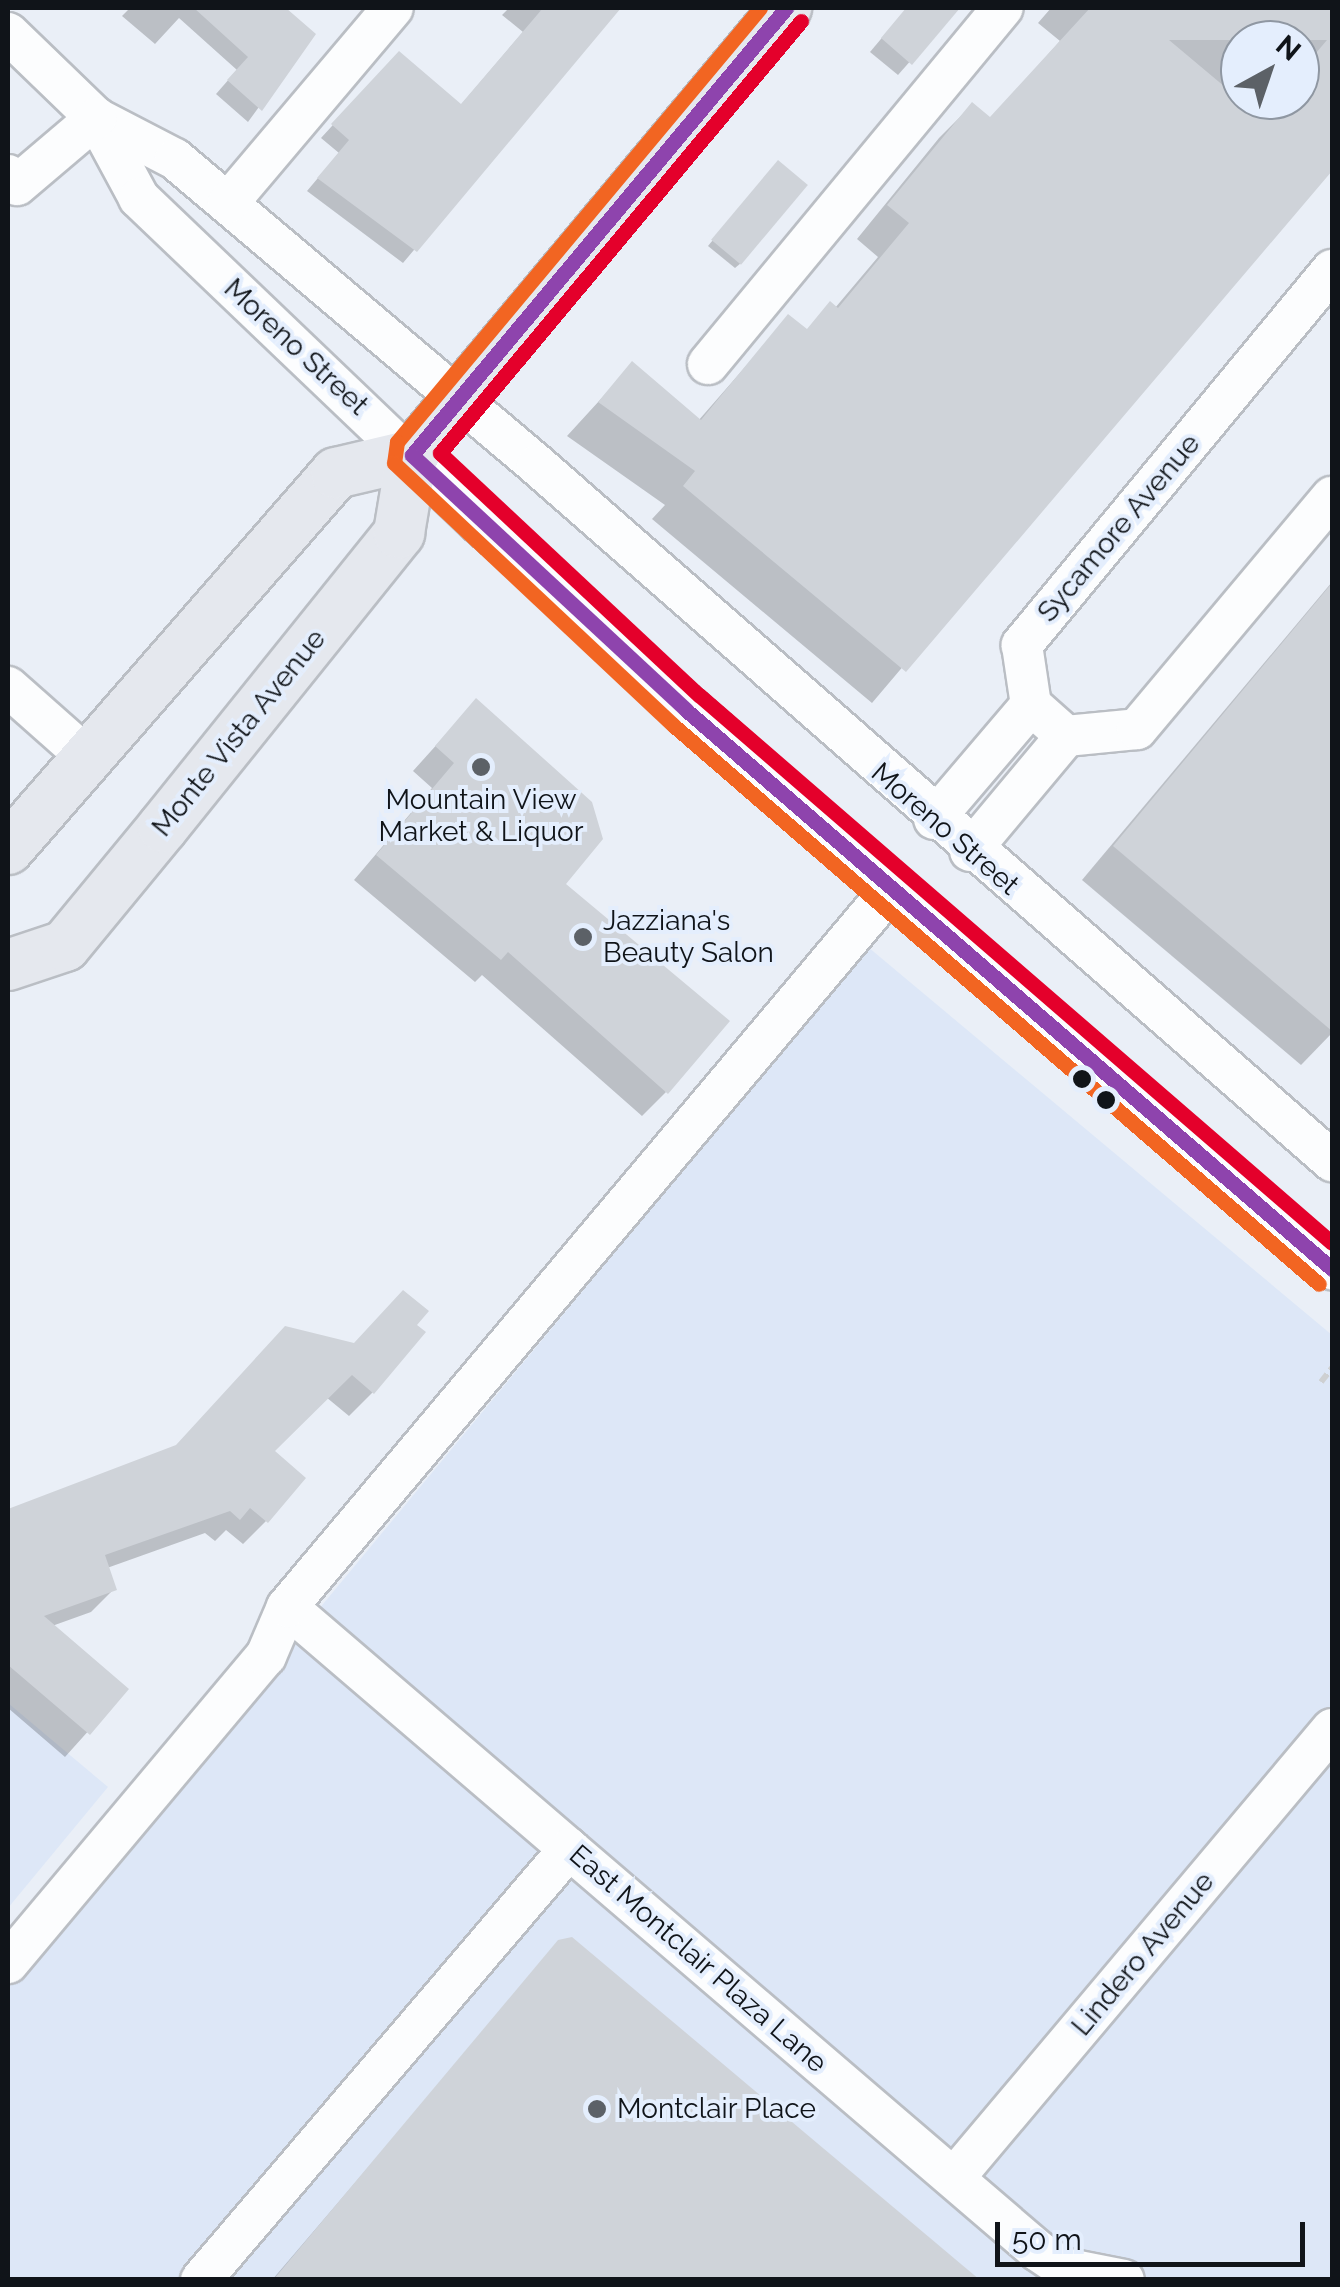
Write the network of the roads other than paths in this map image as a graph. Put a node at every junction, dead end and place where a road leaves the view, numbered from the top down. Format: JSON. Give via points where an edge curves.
{"nodes":[{"id":1,"x":393,"y":8,"type":"edge"},
{"id":2,"x":786,"y":8,"type":"edge"},
{"id":3,"x":1002,"y":8,"type":"edge"},
{"id":4,"x":8,"y":33,"type":"edge"},
{"id":5,"x":96,"y":118,"type":"junction"},
{"id":6,"x":8,"y":175,"type":"edge"},
{"id":7,"x":228,"y":204,"type":"junction"},
{"id":8,"x":1332,"y":270,"type":"edge"},
{"id":9,"x":708,"y":364,"type":"dead end"},
{"id":10,"x":457,"y":402,"type":"junction"},
{"id":11,"x":412,"y":455,"type":"junction"},
{"id":12,"x":1332,"y":497,"type":"edge"},
{"id":13,"x":8,"y":687,"type":"edge"},
{"id":14,"x":1031,"y":705,"type":"junction"},
{"id":15,"x":1066,"y":736,"type":"junction"},
{"id":16,"x":87,"y":757,"type":"junction"},
{"id":17,"x":934,"y":818,"type":"junction"},
{"id":18,"x":13,"y":832,"type":"edge"},
{"id":19,"x":970,"y":851,"type":"junction"},
{"id":20,"x":892,"y":888,"type":"junction"},
{"id":21,"x":8,"y":965,"type":"edge"},
{"id":22,"x":1332,"y":1160,"type":"edge"},
{"id":23,"x":1332,"y":1269,"type":"edge"},
{"id":24,"x":286,"y":1607,"type":"junction"},
{"id":25,"x":1332,"y":1729,"type":"edge"},
{"id":26,"x":569,"y":1849,"type":"junction"},
{"id":27,"x":8,"y":1962,"type":"edge"},
{"id":28,"x":954,"y":2178,"type":"junction"},
{"id":29,"x":201,"y":2280,"type":"edge"},
{"id":30,"x":1124,"y":2280,"type":"edge"}],
"edges":[{"from":1,"to":7,"type":"street"},
{"from":2,"to":10,"type":"main road","name":"Monte Vista Avenue"},
{"from":3,"to":9,"type":"street"},
{"from":4,"to":5,"type":"street","name":"Moreno Street"},
{"from":5,"to":6,"type":"street","via":[[16,184]]},
{"from":5,"to":7,"type":"street","name":"Moreno Street","via":[[175,159]]},
{"from":5,"to":11,"type":"street","name":"Moreno Street","via":[[139,198]]},
{"from":7,"to":10,"type":"street","name":"Moreno Street"},
{"from":8,"to":14,"type":"street","name":"Sycamore Avenue","via":[[1022,645]]},
{"from":10,"to":11,"type":"main road","name":"Monte Vista Avenue"},
{"from":10,"to":17,"type":"street","name":"Moreno Street"},
{"from":11,"to":16,"type":"main road","via":[[336,473]]},
{"from":11,"to":20,"type":"street","name":"Moreno Street"},
{"from":11,"to":21,"type":"main road","name":"Monte Vista Avenue","via":[[392,543],[65,946]]},
{"from":12,"to":15,"type":"street","via":[[1137,728]]},
{"from":13,"to":16,"type":"street"},
{"from":14,"to":15,"type":"street"},
{"from":14,"to":17,"type":"street"},
{"from":15,"to":19,"type":"street"},
{"from":16,"to":18,"type":"main road"},
{"from":17,"to":19,"type":"street","name":"Moreno Street"},
{"from":19,"to":22,"type":"street","name":"Moreno Street"},
{"from":20,"to":23,"type":"street","name":"Moreno Street"},
{"from":20,"to":24,"type":"street"},
{"from":24,"to":26,"type":"street","name":"East Montclair Plaza Lane"},
{"from":24,"to":27,"type":"street","via":[[266,1656]]},
{"from":25,"to":28,"type":"street","name":"Lindero Avenue"},
{"from":26,"to":28,"type":"street","name":"East Montclair Plaza Lane"},
{"from":26,"to":29,"type":"street"},
{"from":28,"to":30,"type":"street","name":"East Montclair Plaza Lane","via":[[1063,2268]]}]}
